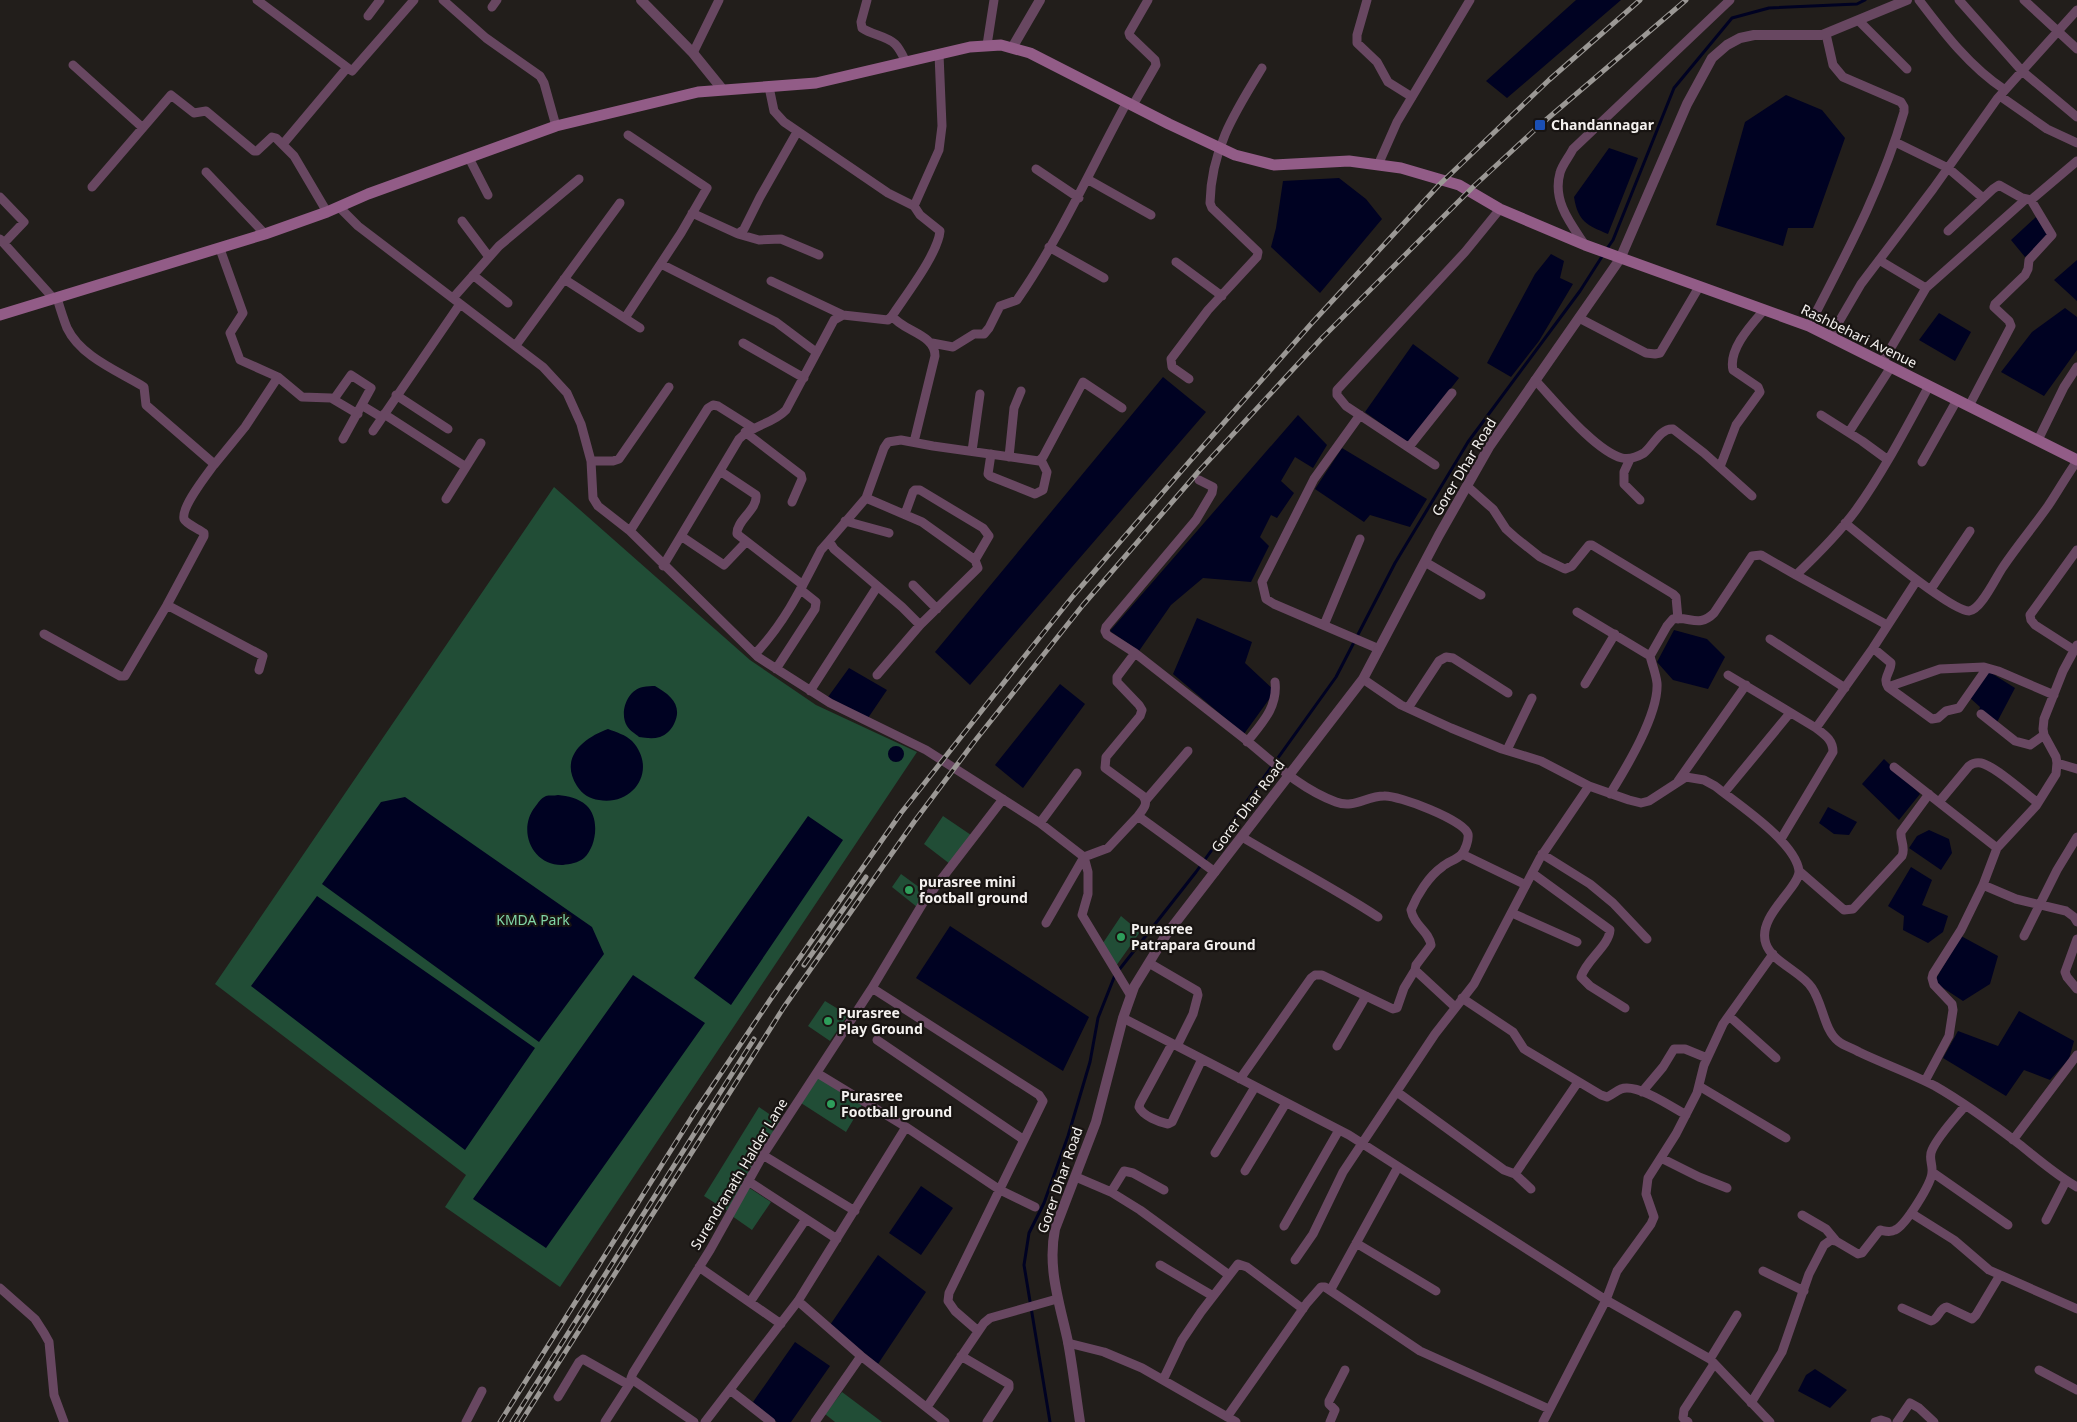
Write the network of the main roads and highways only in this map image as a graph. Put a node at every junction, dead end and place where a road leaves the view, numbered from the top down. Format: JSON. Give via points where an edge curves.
{"nodes":[{"id":1,"x":0,"y":315,"type":"edge"},
{"id":2,"x":2077,"y":460,"type":"edge"}],
"edges":[{"from":1,"to":2,"type":"main road","name":"Rashbehari Avenue","via":[[265,234],[556,126],[698,92],[816,83],[970,47],[1001,45],[1030,53],[1235,155],[1274,165],[1349,161],[1401,168],[1458,185],[1500,209],[1585,245],[1809,326]]}]}
